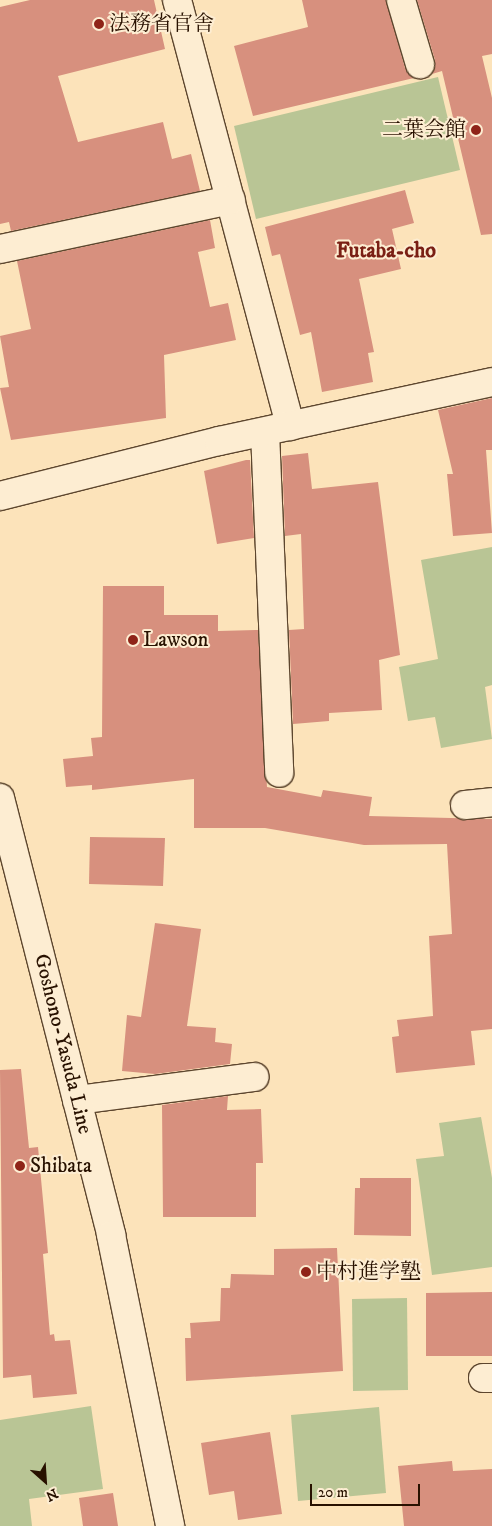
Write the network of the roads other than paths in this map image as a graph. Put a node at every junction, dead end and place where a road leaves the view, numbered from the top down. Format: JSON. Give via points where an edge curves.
{"nodes":[{"id":1,"x":178,"y":0,"type":"edge"},
{"id":2,"x":401,"y":0,"type":"edge"},
{"id":3,"x":420,"y":64,"type":"dead end"},
{"id":4,"x":231,"y":200,"type":"junction"},
{"id":5,"x":0,"y":249,"type":"edge"},
{"id":6,"x":492,"y":382,"type":"edge"},
{"id":7,"x":277,"y":429,"type":"junction"},
{"id":8,"x":0,"y":496,"type":"edge"},
{"id":9,"x":279,"y":773,"type":"dead end"},
{"id":10,"x":0,"y":798,"type":"edge"},
{"id":11,"x":492,"y":802,"type":"edge"},
{"id":12,"x":465,"y":805,"type":"dead end"},
{"id":13,"x":255,"y":1077,"type":"dead end"},
{"id":14,"x":77,"y":1100,"type":"junction"},
{"id":15,"x":170,"y":1526,"type":"edge"}],
"edges":[{"from":1,"to":4,"type":"street"},
{"from":2,"to":3,"type":"street"},
{"from":4,"to":5,"type":"street"},
{"from":4,"to":7,"type":"street"},
{"from":6,"to":7,"type":"street"},
{"from":7,"to":8,"type":"street"},
{"from":7,"to":9,"type":"street"},
{"from":10,"to":14,"type":"street","name":"Goshono-Yasuda Line"},
{"from":11,"to":12,"type":"street"},
{"from":13,"to":14,"type":"street"},
{"from":14,"to":15,"type":"street","name":"Goshono-Yasuda Line","via":[[111,1235]]}]}
